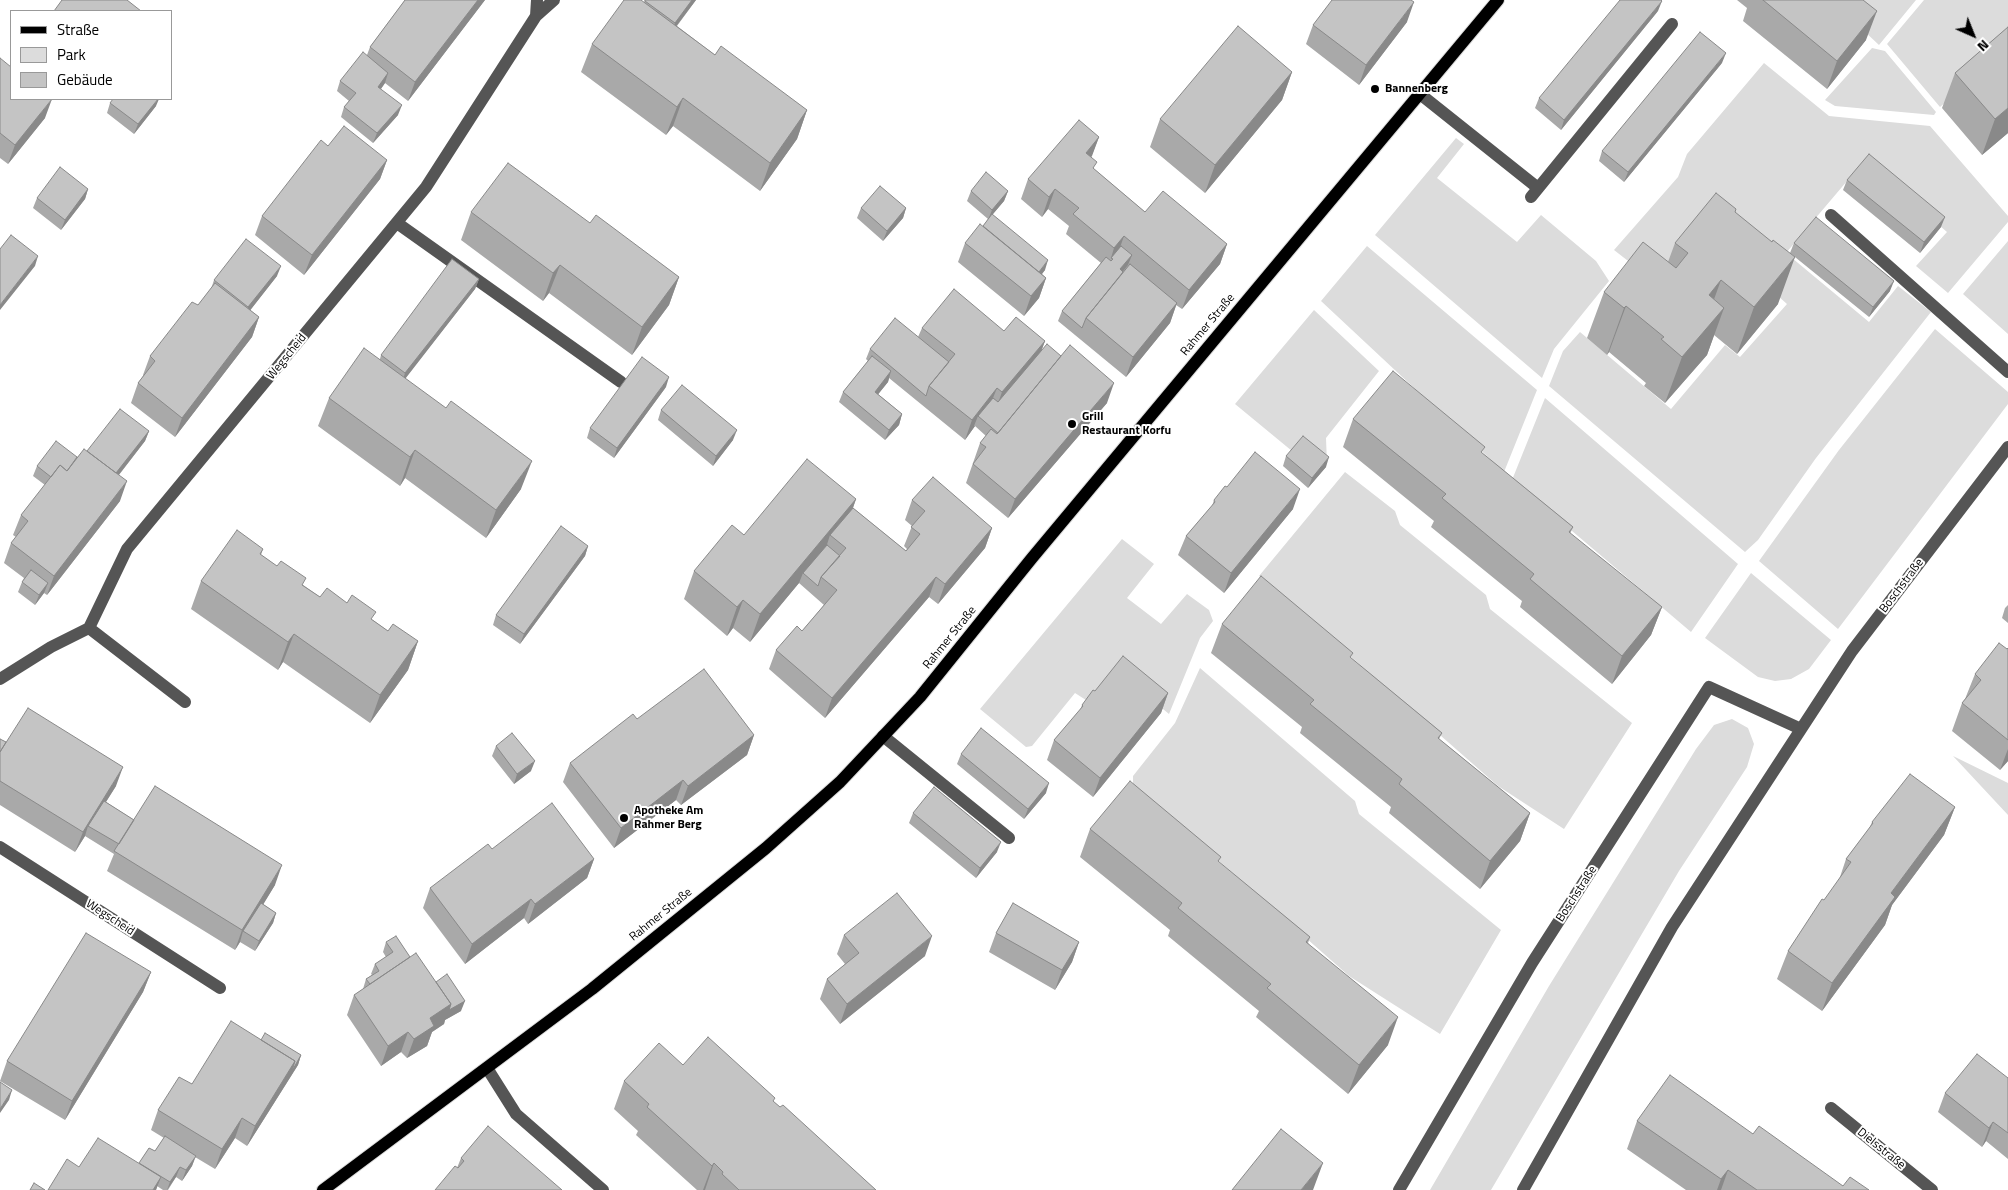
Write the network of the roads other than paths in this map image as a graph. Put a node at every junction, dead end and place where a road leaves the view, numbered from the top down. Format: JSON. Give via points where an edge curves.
{"nodes":[{"id":1,"x":537,"y":0,"type":"edge"},
{"id":2,"x":554,"y":0,"type":"edge"},
{"id":3,"x":1498,"y":0,"type":"edge"},
{"id":4,"x":536,"y":16,"type":"junction"},
{"id":5,"x":1672,"y":24,"type":"dead end"},
{"id":6,"x":1420,"y":94,"type":"junction"},
{"id":7,"x":1831,"y":215,"type":"dead end"},
{"id":8,"x":397,"y":223,"type":"junction"},
{"id":9,"x":2008,"y":372,"type":"edge"},
{"id":10,"x":621,"y":382,"type":"edge"},
{"id":11,"x":2008,"y":447,"type":"edge"},
{"id":12,"x":89,"y":628,"type":"junction"},
{"id":13,"x":0,"y":679,"type":"edge"},
{"id":14,"x":184,"y":702,"type":"dead end"},
{"id":15,"x":1801,"y":729,"type":"junction"},
{"id":16,"x":883,"y":736,"type":"junction"},
{"id":17,"x":1010,"y":838,"type":"dead end"},
{"id":18,"x":0,"y":848,"type":"edge"},
{"id":19,"x":220,"y":988,"type":"dead end"},
{"id":20,"x":487,"y":1068,"type":"junction"},
{"id":21,"x":1831,"y":1108,"type":"dead end"},
{"id":22,"x":323,"y":1190,"type":"edge"},
{"id":23,"x":603,"y":1190,"type":"edge"},
{"id":24,"x":1399,"y":1190,"type":"edge"},
{"id":25,"x":1523,"y":1190,"type":"edge"},
{"id":26,"x":1932,"y":1190,"type":"edge"}],
"edges":[{"from":1,"to":4,"type":"street","name":"Wegscheid"},
{"from":2,"to":4,"type":"street"},
{"from":3,"to":6,"type":"main road","name":"Rahmer Straße"},
{"from":4,"to":8,"type":"street","name":"Wegscheid","via":[[426,187]]},
{"from":5,"to":6,"type":"street","via":[[1534,193]]},
{"from":6,"to":16,"type":"main road","name":"Rahmer Straße","via":[[1032,558],[920,697]]},
{"from":7,"to":9,"type":"street"},
{"from":8,"to":10,"type":"street"},
{"from":8,"to":12,"type":"street","name":"Wegscheid","via":[[127,549]]},
{"from":11,"to":15,"type":"street","name":"Boschstraße","via":[[1852,651]]},
{"from":12,"to":13,"type":"street"},
{"from":12,"to":14,"type":"street"},
{"from":15,"to":24,"type":"street","name":"Boschstraße","via":[[1709,688],[1532,963]]},
{"from":15,"to":25,"type":"street","name":"Boschstraße","via":[[1672,927]]},
{"from":16,"to":17,"type":"street"},
{"from":16,"to":20,"type":"main road","name":"Rahmer Straße","via":[[840,782],[766,848],[592,989]]},
{"from":18,"to":19,"type":"street","name":"Wegscheid"},
{"from":20,"to":22,"type":"main road","name":"Rahmer Straße"},
{"from":20,"to":23,"type":"street","via":[[516,1114]]},
{"from":21,"to":26,"type":"street","name":"Dielsstraße"}]}
